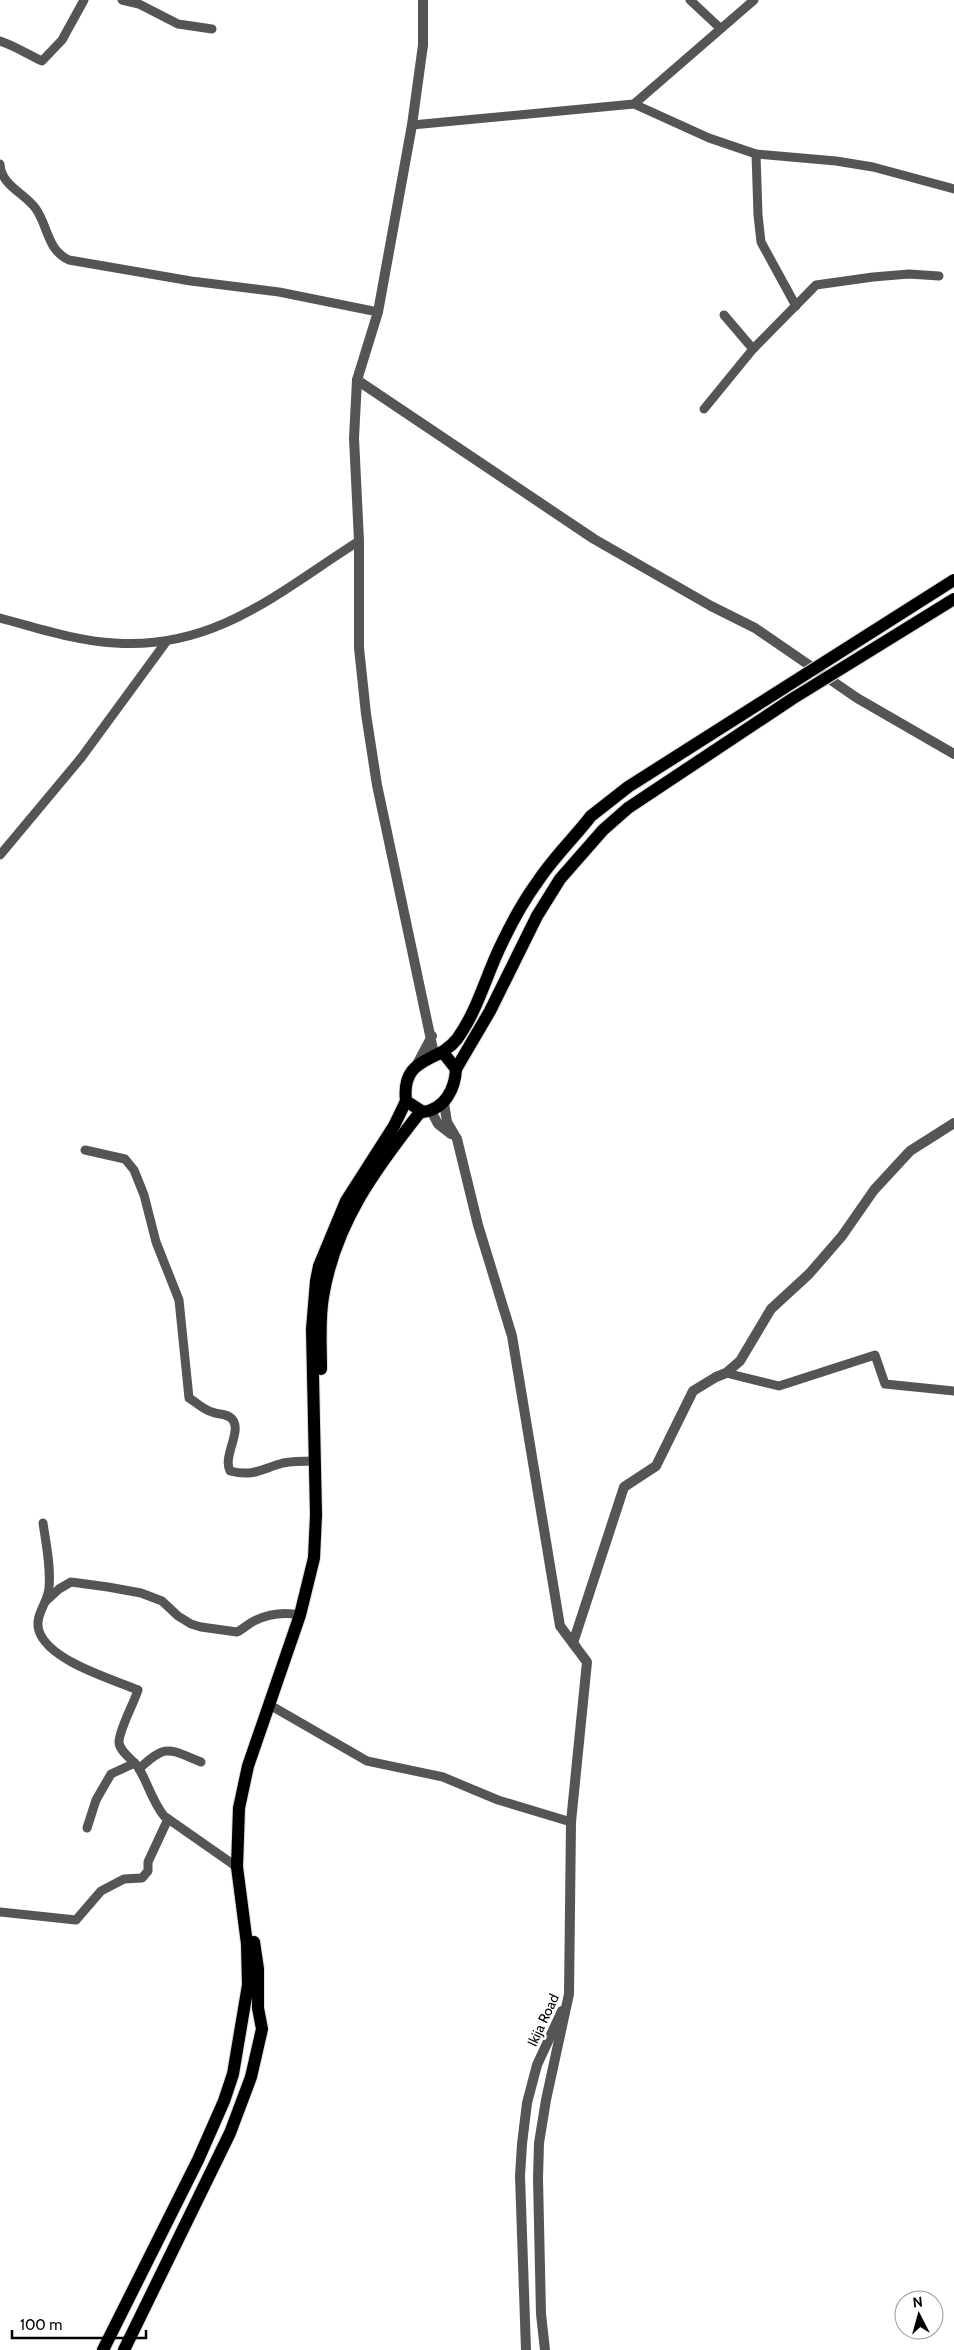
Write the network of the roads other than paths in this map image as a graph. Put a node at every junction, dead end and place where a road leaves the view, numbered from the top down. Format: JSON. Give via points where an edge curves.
{"nodes":[{"id":1,"x":84,"y":0,"type":"edge"},
{"id":2,"x":122,"y":0,"type":"edge"},
{"id":3,"x":423,"y":0,"type":"edge"},
{"id":4,"x":690,"y":0,"type":"edge"},
{"id":5,"x":754,"y":0,"type":"edge"},
{"id":6,"x":720,"y":28,"type":"junction"},
{"id":7,"x":212,"y":29,"type":"dead end"},
{"id":8,"x":0,"y":41,"type":"edge"},
{"id":9,"x":634,"y":104,"type":"junction"},
{"id":10,"x":412,"y":125,"type":"junction"},
{"id":11,"x":756,"y":154,"type":"junction"},
{"id":12,"x":0,"y":164,"type":"edge"},
{"id":13,"x":954,"y":188,"type":"edge"},
{"id":14,"x":939,"y":276,"type":"dead end"},
{"id":15,"x":796,"y":306,"type":"junction"},
{"id":16,"x":378,"y":312,"type":"junction"},
{"id":17,"x":724,"y":316,"type":"dead end"},
{"id":18,"x":753,"y":349,"type":"junction"},
{"id":19,"x":357,"y":380,"type":"junction"},
{"id":20,"x":704,"y":408,"type":"dead end"},
{"id":21,"x":359,"y":541,"type":"junction"},
{"id":22,"x":954,"y":580,"type":"edge"},
{"id":23,"x":954,"y":599,"type":"edge"},
{"id":24,"x":0,"y":618,"type":"edge"},
{"id":25,"x":166,"y":642,"type":"junction"},
{"id":26,"x":954,"y":754,"type":"edge"},
{"id":27,"x":0,"y":855,"type":"edge"},
{"id":28,"x":432,"y":1036,"type":"junction"},
{"id":29,"x":437,"y":1054,"type":"junction"},
{"id":30,"x":415,"y":1068,"type":"junction"},
{"id":31,"x":456,"y":1069,"type":"junction"},
{"id":32,"x":406,"y":1101,"type":"junction"},
{"id":33,"x":444,"y":1103,"type":"junction"},
{"id":34,"x":426,"y":1111,"type":"junction"},
{"id":35,"x":954,"y":1124,"type":"edge"},
{"id":36,"x":457,"y":1139,"type":"junction"},
{"id":37,"x":85,"y":1150,"type":"dead end"},
{"id":38,"x":726,"y":1373,"type":"junction"},
{"id":39,"x":954,"y":1391,"type":"edge"},
{"id":40,"x":315,"y":1461,"type":"junction"},
{"id":41,"x":44,"y":1523,"type":"dead end"},
{"id":42,"x":44,"y":1603,"type":"junction"},
{"id":43,"x":300,"y":1615,"type":"junction"},
{"id":44,"x":587,"y":1662,"type":"junction"},
{"id":45,"x":275,"y":1708,"type":"junction"},
{"id":46,"x":201,"y":1762,"type":"dead end"},
{"id":47,"x":137,"y":1766,"type":"junction"},
{"id":48,"x":168,"y":1819,"type":"junction"},
{"id":49,"x":572,"y":1822,"type":"junction"},
{"id":50,"x":87,"y":1828,"type":"dead end"},
{"id":51,"x":237,"y":1867,"type":"junction"},
{"id":52,"x":0,"y":1912,"type":"edge"},
{"id":53,"x":569,"y":1994,"type":"junction"},
{"id":54,"x":103,"y":2350,"type":"edge"},
{"id":55,"x":124,"y":2350,"type":"edge"},
{"id":56,"x":526,"y":2350,"type":"edge"},
{"id":57,"x":545,"y":2350,"type":"edge"}],
"edges":[{"from":1,"to":8,"type":"street","via":[[62,40],[42,61]]},
{"from":2,"to":7,"type":"street","via":[[139,4],[178,24]]},
{"from":3,"to":10,"type":"street","via":[[424,45]]},
{"from":4,"to":6,"type":"street"},
{"from":5,"to":6,"type":"street"},
{"from":6,"to":9,"type":"street"},
{"from":9,"to":10,"type":"street"},
{"from":9,"to":11,"type":"street","via":[[709,138]]},
{"from":10,"to":16,"type":"street"},
{"from":11,"to":13,"type":"street","via":[[854,164]]},
{"from":11,"to":15,"type":"street","via":[[761,242]]},
{"from":12,"to":16,"type":"street","via":[[0,172],[9,183],[36,207],[54,249],[61,257],[191,281],[279,292]]},
{"from":14,"to":15,"type":"street","via":[[909,274],[826,282],[816,285]]},
{"from":15,"to":18,"type":"street"},
{"from":16,"to":19,"type":"street"},
{"from":17,"to":18,"type":"street"},
{"from":18,"to":20,"type":"street"},
{"from":19,"to":21,"type":"street","via":[[354,438]]},
{"from":19,"to":26,"type":"street","via":[[594,539],[755,628],[858,698]]},
{"from":21,"to":25,"type":"street","via":[[253,611],[218,627]]},
{"from":21,"to":28,"type":"street","via":[[359,648],[366,714],[380,795]]},
{"from":22,"to":29,"type":"main road","bridge":true,"via":[[628,787],[591,816],[538,881],[501,944],[472,1014],[457,1039]]},
{"from":23,"to":31,"type":"main road","bridge":true,"via":[[792,699],[628,808],[603,830],[560,879],[537,916],[490,1011]]},
{"from":24,"to":25,"type":"street","via":[[74,638],[115,644]]},
{"from":25,"to":27,"type":"street","via":[[81,758]]},
{"from":28,"to":29,"type":"street"},
{"from":28,"to":30,"type":"street"},
{"from":29,"to":30,"type":"main road"},
{"from":29,"to":31,"type":"main road","via":[[445,1055]]},
{"from":30,"to":32,"type":"main road","via":[[407,1085]]},
{"from":31,"to":33,"type":"main road","via":[[453,1087]]},
{"from":32,"to":34,"type":"main road"},
{"from":32,"to":40,"type":"main road","via":[[394,1126],[346,1201],[319,1266],[312,1313]]},
{"from":33,"to":34,"type":"main road"},
{"from":33,"to":36,"type":"street","via":[[447,1122]]},
{"from":34,"to":36,"type":"street"},
{"from":34,"to":45,"type":"main road","via":[[371,1176],[338,1238],[329,1267],[321,1314],[321,1558],[307,1616]]},
{"from":35,"to":38,"type":"street","via":[[910,1151],[874,1190],[842,1236],[809,1274],[771,1309],[740,1360]]},
{"from":36,"to":44,"type":"street","via":[[478,1226],[512,1336],[560,1626]]},
{"from":37,"to":40,"type":"street","via":[[125,1159],[134,1170],[156,1242],[179,1300],[189,1398],[210,1412],[225,1414],[233,1419],[236,1426],[228,1461],[230,1471],[258,1473],[285,1463]]},
{"from":38,"to":39,"type":"street","via":[[779,1386],[874,1355],[885,1384]]},
{"from":38,"to":44,"type":"street","via":[[693,1391],[656,1466],[624,1487],[574,1643]]},
{"from":40,"to":43,"type":"main road","via":[[314,1558]]},
{"from":41,"to":42,"type":"street","via":[[50,1589]]},
{"from":42,"to":43,"type":"street","via":[[71,1582],[141,1593],[162,1601],[178,1616],[201,1628],[237,1632],[267,1616]]},
{"from":42,"to":47,"type":"street","via":[[38,1616],[38,1630],[44,1641],[79,1667],[138,1690],[119,1742]]},
{"from":43,"to":51,"type":"main road","via":[[248,1766],[239,1808]]},
{"from":44,"to":49,"type":"street"},
{"from":45,"to":49,"type":"street","via":[[367,1761],[443,1776],[498,1800]]},
{"from":45,"to":55,"type":"main road","via":[[256,1764],[245,1833],[245,1865],[262,2029],[251,2077],[230,2133]]},
{"from":46,"to":47,"type":"street","via":[[163,1750]]},
{"from":47,"to":48,"type":"street","via":[[158,1808]]},
{"from":47,"to":50,"type":"street","via":[[111,1774],[96,1800]]},
{"from":48,"to":51,"type":"street"},
{"from":48,"to":52,"type":"street","via":[[142,1878],[124,1879],[102,1891],[76,1920]]},
{"from":49,"to":53,"type":"street"},
{"from":51,"to":54,"type":"main road","via":[[247,1944],[248,1985],[233,2074],[198,2160]]},
{"from":53,"to":56,"type":"street","name":"Ikija Road","via":[[537,2065],[527,2103],[520,2176]]},
{"from":53,"to":57,"type":"street","name":"Ikija Road","via":[[539,2142],[541,2314]]}]}
